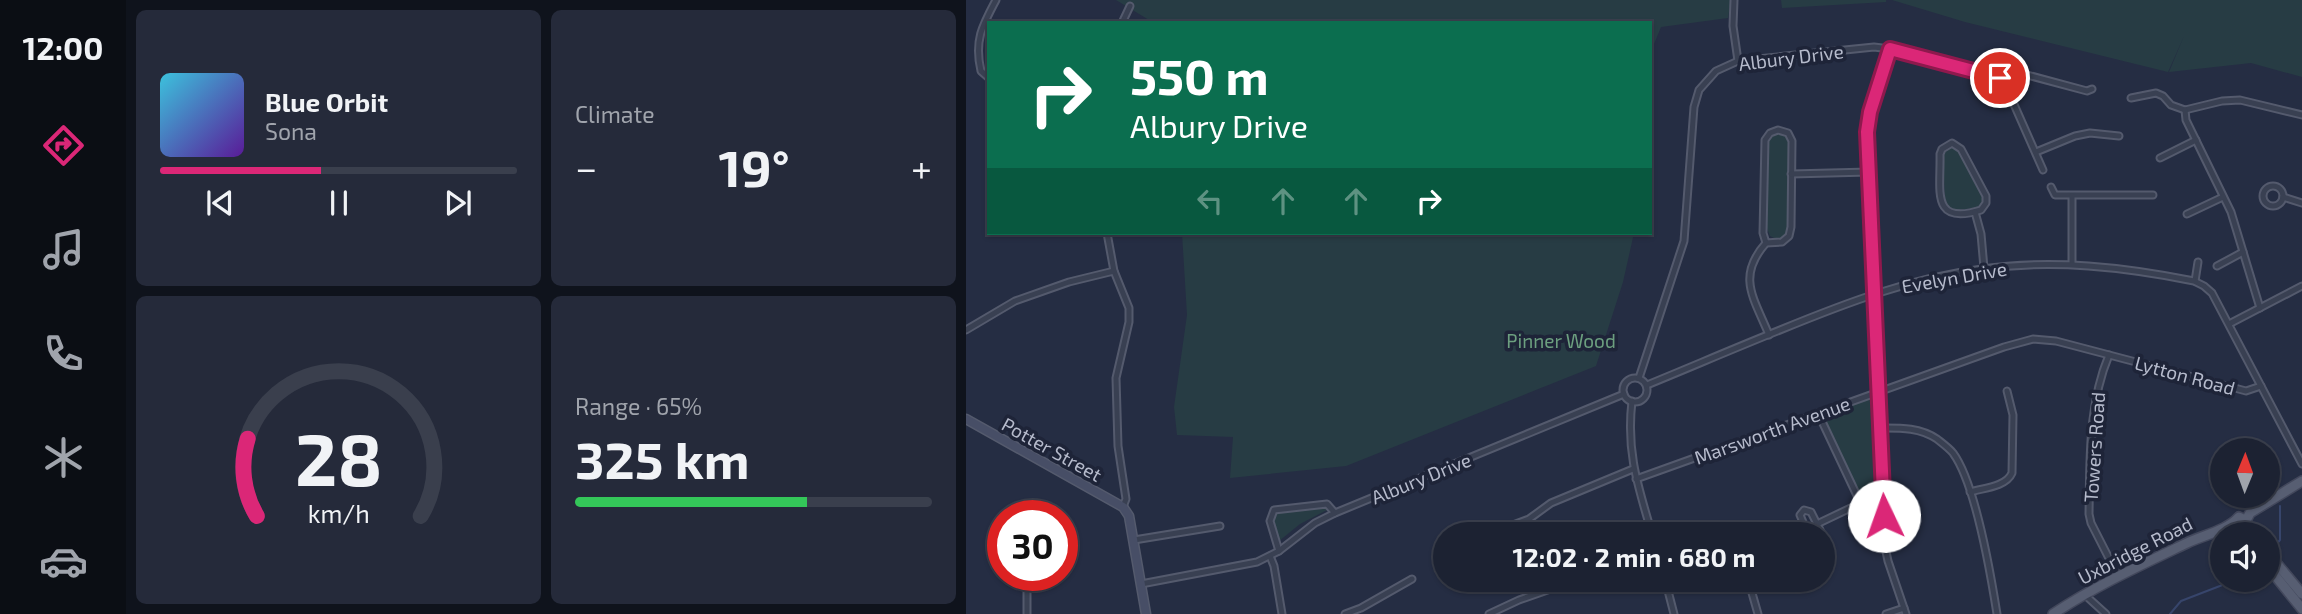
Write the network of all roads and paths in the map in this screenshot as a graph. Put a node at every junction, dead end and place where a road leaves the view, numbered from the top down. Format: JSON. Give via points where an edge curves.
{"nodes":[{"id":1,"x":996,"y":0,"type":"edge"},
{"id":2,"x":1734,"y":0,"type":"edge"},
{"id":3,"x":1130,"y":6,"type":"dead end"},
{"id":4,"x":1123,"y":21,"type":"edge"},
{"id":5,"x":1890,"y":49,"type":"junction"},
{"id":6,"x":1738,"y":61,"type":"junction"},
{"id":7,"x":987,"y":76,"type":"edge"},
{"id":8,"x":2000,"y":78,"type":"junction"},
{"id":9,"x":2092,"y":89,"type":"dead end"},
{"id":10,"x":2131,"y":97,"type":"dead end"},
{"id":11,"x":2185,"y":110,"type":"junction"},
{"id":12,"x":2302,"y":115,"type":"edge"},
{"id":13,"x":2119,"y":136,"type":"dead end"},
{"id":14,"x":2196,"y":140,"type":"junction"},
{"id":15,"x":2036,"y":152,"type":"junction"},
{"id":16,"x":2160,"y":158,"type":"dead end"},
{"id":17,"x":2043,"y":170,"type":"dead end"},
{"id":18,"x":1869,"y":172,"type":"junction"},
{"id":19,"x":1791,"y":174,"type":"junction"},
{"id":20,"x":2051,"y":187,"type":"dead end"},
{"id":21,"x":2153,"y":195,"type":"dead end"},
{"id":22,"x":2072,"y":196,"type":"junction"},
{"id":23,"x":2223,"y":197,"type":"junction"},
{"id":24,"x":2283,"y":197,"type":"junction"},
{"id":25,"x":2302,"y":203,"type":"edge"},
{"id":26,"x":1975,"y":212,"type":"junction"},
{"id":27,"x":2187,"y":214,"type":"dead end"},
{"id":28,"x":1107,"y":235,"type":"edge"},
{"id":29,"x":1766,"y":243,"type":"junction"},
{"id":30,"x":2244,"y":252,"type":"junction"},
{"id":31,"x":2197,"y":262,"type":"dead end"},
{"id":32,"x":2072,"y":264,"type":"junction"},
{"id":33,"x":2217,"y":266,"type":"dead end"},
{"id":34,"x":1984,"y":268,"type":"junction"},
{"id":35,"x":1114,"y":271,"type":"junction"},
{"id":36,"x":2195,"y":281,"type":"junction"},
{"id":37,"x":2302,"y":286,"type":"edge"},
{"id":38,"x":1874,"y":293,"type":"junction"},
{"id":39,"x":2260,"y":308,"type":"junction"},
{"id":40,"x":2229,"y":324,"type":"junction"},
{"id":41,"x":966,"y":330,"type":"edge"},
{"id":42,"x":1769,"y":335,"type":"junction"},
{"id":43,"x":2109,"y":355,"type":"junction"},
{"id":44,"x":1639,"y":378,"type":"junction"},
{"id":45,"x":1647,"y":385,"type":"junction"},
{"id":46,"x":2261,"y":386,"type":"junction"},
{"id":47,"x":2007,"y":391,"type":"dead end"},
{"id":48,"x":1878,"y":392,"type":"junction"},
{"id":49,"x":1624,"y":394,"type":"junction"},
{"id":50,"x":1632,"y":401,"type":"junction"},
{"id":51,"x":1818,"y":413,"type":"junction"},
{"id":52,"x":966,"y":419,"type":"edge"},
{"id":53,"x":1880,"y":428,"type":"junction"},
{"id":54,"x":2302,"y":464,"type":"edge"},
{"id":55,"x":1633,"y":469,"type":"junction"},
{"id":56,"x":1636,"y":479,"type":"junction"},
{"id":57,"x":2302,"y":481,"type":"edge"},
{"id":58,"x":1970,"y":492,"type":"junction"},
{"id":59,"x":1861,"y":503,"type":"junction"},
{"id":60,"x":1123,"y":507,"type":"junction"},
{"id":61,"x":1335,"y":513,"type":"junction"},
{"id":62,"x":1884,"y":516,"type":"junction"},
{"id":63,"x":1868,"y":520,"type":"junction"},
{"id":64,"x":1521,"y":522,"type":"edge"},
{"id":65,"x":1649,"y":522,"type":"edge"},
{"id":66,"x":1803,"y":522,"type":"edge"},
{"id":67,"x":1816,"y":522,"type":"edge"},
{"id":68,"x":1821,"y":522,"type":"edge"},
{"id":69,"x":2244,"y":522,"type":"edge"},
{"id":70,"x":1220,"y":526,"type":"dead end"},
{"id":71,"x":2210,"y":534,"type":"edge"},
{"id":72,"x":1134,"y":540,"type":"junction"},
{"id":73,"x":1885,"y":547,"type":"junction"},
{"id":74,"x":1279,"y":551,"type":"junction"},
{"id":75,"x":1270,"y":556,"type":"junction"},
{"id":76,"x":2280,"y":567,"type":"edge"},
{"id":77,"x":2118,"y":576,"type":"junction"},
{"id":78,"x":1412,"y":579,"type":"dead end"},
{"id":79,"x":2280,"y":581,"type":"edge"},
{"id":80,"x":1141,"y":584,"type":"junction"},
{"id":81,"x":1027,"y":591,"type":"edge"},
{"id":82,"x":1542,"y":592,"type":"edge"},
{"id":83,"x":1668,"y":592,"type":"edge"},
{"id":84,"x":1752,"y":592,"type":"edge"},
{"id":85,"x":2085,"y":594,"type":"junction"},
{"id":86,"x":2302,"y":594,"type":"edge"},
{"id":87,"x":2302,"y":608,"type":"edge"},
{"id":88,"x":1905,"y":611,"type":"edge"},
{"id":89,"x":1027,"y":614,"type":"edge"},
{"id":90,"x":1146,"y":614,"type":"edge"},
{"id":91,"x":1282,"y":614,"type":"edge"},
{"id":92,"x":1345,"y":614,"type":"edge"},
{"id":93,"x":1489,"y":614,"type":"edge"},
{"id":94,"x":1674,"y":614,"type":"edge"},
{"id":95,"x":1758,"y":614,"type":"edge"},
{"id":96,"x":1886,"y":614,"type":"edge"},
{"id":97,"x":1997,"y":614,"type":"edge"},
{"id":98,"x":2053,"y":614,"type":"edge"},
{"id":99,"x":2106,"y":614,"type":"edge"}],
"edges":[{"from":1,"to":7,"type":"street","via":[[978,41],[981,71]]},
{"from":2,"to":6,"type":"street"},
{"from":3,"to":4,"type":"street"},
{"from":5,"to":6,"type":"street","name":"Albury Drive"},
{"from":5,"to":8,"type":"street","name":"Albury Drive"},
{"from":5,"to":18,"type":"street","via":[[1870,112]]},
{"from":6,"to":44,"type":"street","name":"Albury Drive","via":[[1716,71],[1699,90],[1684,241]]},
{"from":8,"to":9,"type":"street","name":"Albury Drive","via":[[2016,72]]},
{"from":8,"to":15,"type":"street"},
{"from":10,"to":11,"type":"street","via":[[2156,93]]},
{"from":11,"to":12,"type":"street","via":[[2240,100]]},
{"from":11,"to":14,"type":"street"},
{"from":13,"to":15,"type":"street","via":[[2074,136]]},
{"from":14,"to":16,"type":"street"},
{"from":14,"to":23,"type":"street"},
{"from":15,"to":17,"type":"street"},
{"from":18,"to":19,"type":"street"},
{"from":18,"to":38,"type":"street"},
{"from":19,"to":29,"type":"street","via":[[1789,236],[1782,242]]},
{"from":19,"to":29,"type":"street","via":[[1788,133],[1770,133],[1765,140]]},
{"from":20,"to":22,"type":"street","via":[[2055,195]]},
{"from":21,"to":22,"type":"street"},
{"from":22,"to":32,"type":"street"},
{"from":23,"to":27,"type":"street"},
{"from":23,"to":30,"type":"street"},
{"from":24,"to":24,"type":"street","via":[[2272,207],[2262,196],[2265,188],[2273,186]]},
{"from":24,"to":25,"type":"street"},
{"from":26,"to":26,"type":"street","via":[[1953,215],[1942,204],[1940,154],[1946,145],[1961,149],[1986,196],[1986,203]]},
{"from":26,"to":34,"type":"street"},
{"from":28,"to":35,"type":"street"},
{"from":29,"to":42,"type":"street","via":[[1749,272],[1750,289]]},
{"from":30,"to":33,"type":"street"},
{"from":30,"to":39,"type":"street"},
{"from":31,"to":36,"type":"street"},
{"from":32,"to":34,"type":"street","name":"Evelyn Drive"},
{"from":32,"to":36,"type":"street","name":"Evelyn Drive"},
{"from":34,"to":38,"type":"street","name":"Evelyn Drive"},
{"from":35,"to":41,"type":"street","via":[[1015,301]]},
{"from":35,"to":60,"type":"street","via":[[1129,308],[1115,411],[1126,499]]},
{"from":36,"to":40,"type":"street","via":[[2212,293]]},
{"from":37,"to":39,"type":"street"},
{"from":38,"to":42,"type":"street","name":"Evelyn Drive"},
{"from":38,"to":48,"type":"street"},
{"from":39,"to":40,"type":"street"},
{"from":40,"to":46,"type":"street"},
{"from":42,"to":45,"type":"street","name":"Evelyn Drive"},
{"from":43,"to":46,"type":"street","name":"Lytton Road","via":[[2246,391]]},
{"from":43,"to":48,"type":"street","name":"Marsworth Avenue","via":[[2033,339]]},
{"from":43,"to":77,"type":"street","name":"Towers Road","via":[[2093,422],[2090,514]]},
{"from":44,"to":45,"type":"street"},
{"from":44,"to":49,"type":"street","via":[[1625,383]]},
{"from":45,"to":50,"type":"street","via":[[1645,397]]},
{"from":46,"to":54,"type":"street"},
{"from":47,"to":58,"type":"street","via":[[2013,415],[2010,479]]},
{"from":48,"to":51,"type":"street","name":"Marsworth Avenue"},
{"from":48,"to":53,"type":"street"},
{"from":49,"to":50,"type":"street"},
{"from":49,"to":61,"type":"street","name":"Albury Drive"},
{"from":50,"to":55,"type":"street"},
{"from":51,"to":56,"type":"street","name":"Marsworth Avenue"},
{"from":51,"to":59,"type":"street"},
{"from":52,"to":60,"type":"street","name":"Potter Street"},
{"from":53,"to":58,"type":"street","via":[[1908,428],[1936,438],[1952,452]]},
{"from":53,"to":62,"type":"street"},
{"from":55,"to":56,"type":"street"},
{"from":55,"to":64,"type":"street","via":[[1552,503]]},
{"from":56,"to":65,"type":"street"},
{"from":57,"to":69,"type":"main road","name":"Uxbridge Road","via":[[2250,513]]},
{"from":58,"to":97,"type":"street"},
{"from":59,"to":63,"type":"street"},
{"from":59,"to":68,"type":"street"},
{"from":60,"to":72,"type":"street"},
{"from":61,"to":74,"type":"street","name":"Albury Drive"},
{"from":61,"to":74,"type":"street","via":[[1327,505],[1274,510],[1270,521]]},
{"from":62,"to":63,"type":"street"},
{"from":62,"to":73,"type":"street"},
{"from":63,"to":73,"type":"street"},
{"from":66,"to":67,"type":"street","via":[[1800,515],[1804,510],[1811,512]]},
{"from":70,"to":72,"type":"street"},
{"from":71,"to":77,"type":"main road","name":"Uxbridge Road"},
{"from":72,"to":80,"type":"street"},
{"from":73,"to":88,"type":"street"},
{"from":74,"to":75,"type":"street","name":"Albury Drive"},
{"from":75,"to":80,"type":"street","name":"Albury Drive"},
{"from":75,"to":91,"type":"street"},
{"from":76,"to":86,"type":"main road"},
{"from":77,"to":85,"type":"main road","name":"Uxbridge Road"},
{"from":78,"to":92,"type":"street"},
{"from":79,"to":87,"type":"main road"},
{"from":80,"to":90,"type":"street"},
{"from":81,"to":89,"type":"street"},
{"from":82,"to":93,"type":"street"},
{"from":83,"to":94,"type":"street"},
{"from":84,"to":95,"type":"street"},
{"from":85,"to":98,"type":"main road","name":"Uxbridge Road"},
{"from":85,"to":99,"type":"street"},
{"from":88,"to":96,"type":"street"}]}
